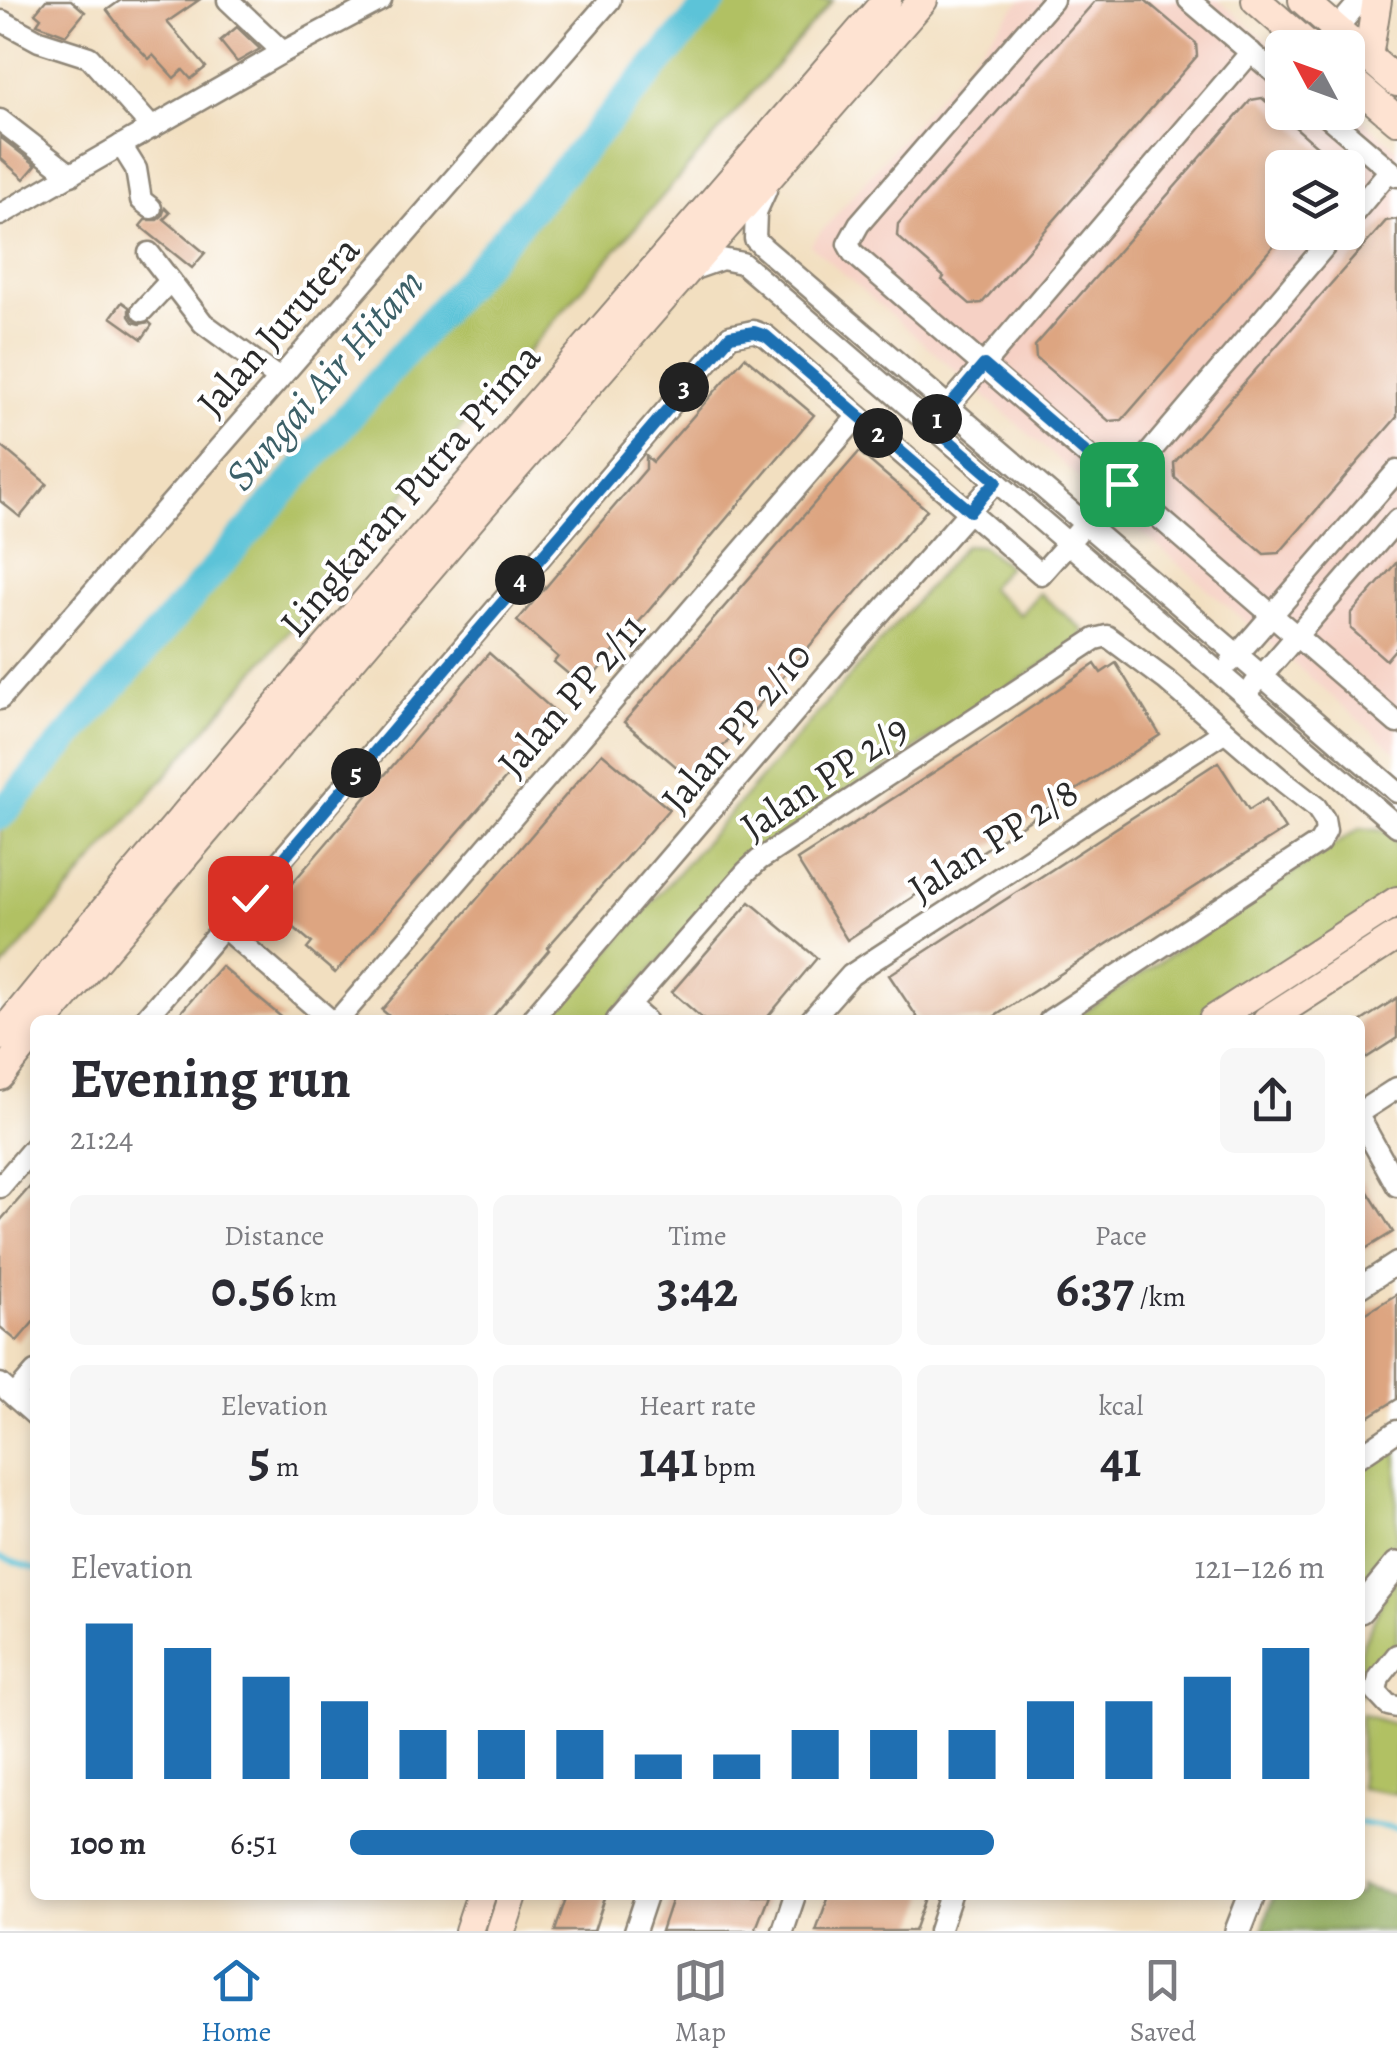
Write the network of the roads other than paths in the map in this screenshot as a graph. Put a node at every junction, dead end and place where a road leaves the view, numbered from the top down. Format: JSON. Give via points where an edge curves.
{"nodes":[{"id":1,"x":228,"y":0,"type":"edge"},
{"id":2,"x":381,"y":0,"type":"edge"},
{"id":3,"x":610,"y":0,"type":"edge"},
{"id":4,"x":887,"y":0,"type":"edge"},
{"id":5,"x":924,"y":0,"type":"edge"},
{"id":6,"x":1053,"y":0,"type":"edge"},
{"id":7,"x":1189,"y":0,"type":"edge"},
{"id":8,"x":1256,"y":0,"type":"edge"},
{"id":9,"x":1303,"y":0,"type":"edge"},
{"id":10,"x":1361,"y":0,"type":"edge"},
{"id":11,"x":1376,"y":0,"type":"edge"},
{"id":12,"x":2,"y":21,"type":"edge"},
{"id":13,"x":1290,"y":30,"type":"edge"},
{"id":14,"x":1323,"y":30,"type":"edge"},
{"id":15,"x":1335,"y":30,"type":"edge"},
{"id":16,"x":283,"y":52,"type":"junction"},
{"id":17,"x":1251,"y":52,"type":"junction"},
{"id":18,"x":1365,"y":56,"type":"edge"},
{"id":19,"x":1368,"y":57,"type":"junction"},
{"id":20,"x":1265,"y":64,"type":"edge"},
{"id":21,"x":1397,"y":82,"type":"edge"},
{"id":22,"x":1365,"y":93,"type":"edge"},
{"id":23,"x":0,"y":120,"type":"edge"},
{"id":24,"x":1397,"y":120,"type":"edge"},
{"id":25,"x":152,"y":128,"type":"junction"},
{"id":26,"x":1343,"y":130,"type":"edge"},
{"id":27,"x":121,"y":146,"type":"junction"},
{"id":28,"x":774,"y":170,"type":"junction"},
{"id":29,"x":1394,"y":173,"type":"edge"},
{"id":30,"x":70,"y":175,"type":"junction"},
{"id":31,"x":1365,"y":203,"type":"edge"},
{"id":32,"x":151,"y":208,"type":"dead end"},
{"id":33,"x":0,"y":216,"type":"edge"},
{"id":34,"x":1322,"y":250,"type":"edge"},
{"id":35,"x":148,"y":253,"type":"dead end"},
{"id":36,"x":685,"y":272,"type":"junction"},
{"id":37,"x":170,"y":281,"type":"junction"},
{"id":38,"x":142,"y":311,"type":"dead end"},
{"id":39,"x":984,"y":365,"type":"junction"},
{"id":40,"x":278,"y":378,"type":"junction"},
{"id":41,"x":948,"y":406,"type":"junction"},
{"id":42,"x":858,"y":416,"type":"junction"},
{"id":43,"x":932,"y":426,"type":"junction"},
{"id":44,"x":1397,"y":471,"type":"edge"},
{"id":45,"x":996,"y":481,"type":"junction"},
{"id":46,"x":1122,"y":484,"type":"junction"},
{"id":47,"x":970,"y":511,"type":"junction"},
{"id":48,"x":1397,"y":520,"type":"edge"},
{"id":49,"x":1084,"y":524,"type":"junction"},
{"id":50,"x":1068,"y":544,"type":"junction"},
{"id":51,"x":1272,"y":615,"type":"junction"},
{"id":52,"x":1297,"y":636,"type":"junction"},
{"id":53,"x":1237,"y":655,"type":"junction"},
{"id":54,"x":1220,"y":675,"type":"junction"},
{"id":55,"x":1262,"y":676,"type":"junction"},
{"id":56,"x":1245,"y":696,"type":"junction"},
{"id":57,"x":0,"y":699,"type":"edge"},
{"id":58,"x":1397,"y":724,"type":"edge"},
{"id":59,"x":1225,"y":730,"type":"junction"},
{"id":60,"x":1397,"y":792,"type":"edge"},
{"id":61,"x":1397,"y":826,"type":"edge"},
{"id":62,"x":1397,"y":901,"type":"edge"},
{"id":63,"x":224,"y":928,"type":"junction"},
{"id":64,"x":1397,"y":936,"type":"edge"},
{"id":65,"x":48,"y":1015,"type":"edge"},
{"id":66,"x":148,"y":1015,"type":"edge"},
{"id":67,"x":324,"y":1015,"type":"edge"},
{"id":68,"x":342,"y":1015,"type":"edge"},
{"id":69,"x":535,"y":1015,"type":"edge"},
{"id":70,"x":630,"y":1015,"type":"edge"},
{"id":71,"x":816,"y":1015,"type":"edge"},
{"id":72,"x":1058,"y":1015,"type":"edge"},
{"id":73,"x":1221,"y":1015,"type":"edge"},
{"id":74,"x":1274,"y":1015,"type":"edge"},
{"id":75,"x":0,"y":1036,"type":"edge"},
{"id":76,"x":30,"y":1038,"type":"edge"},
{"id":77,"x":0,"y":1076,"type":"edge"},
{"id":78,"x":1397,"y":1088,"type":"edge"},
{"id":79,"x":1365,"y":1109,"type":"edge"},
{"id":80,"x":1365,"y":1129,"type":"edge"},
{"id":81,"x":30,"y":1152,"type":"edge"},
{"id":82,"x":1397,"y":1186,"type":"edge"},
{"id":83,"x":0,"y":1187,"type":"edge"},
{"id":84,"x":1397,"y":1263,"type":"edge"},
{"id":85,"x":1365,"y":1284,"type":"edge"},
{"id":86,"x":30,"y":1375,"type":"edge"},
{"id":87,"x":7,"y":1390,"type":"edge"},
{"id":88,"x":30,"y":1410,"type":"edge"},
{"id":89,"x":1397,"y":1431,"type":"edge"},
{"id":90,"x":1365,"y":1453,"type":"edge"},
{"id":91,"x":1397,"y":1565,"type":"edge"},
{"id":92,"x":1365,"y":1604,"type":"edge"},
{"id":93,"x":1397,"y":1655,"type":"edge"},
{"id":94,"x":1397,"y":1708,"type":"edge"},
{"id":95,"x":480,"y":1900,"type":"edge"},
{"id":96,"x":511,"y":1900,"type":"edge"},
{"id":97,"x":645,"y":1900,"type":"edge"},
{"id":98,"x":793,"y":1900,"type":"edge"},
{"id":99,"x":950,"y":1900,"type":"edge"},
{"id":100,"x":1250,"y":1900,"type":"edge"},
{"id":101,"x":469,"y":1931,"type":"edge"},
{"id":102,"x":501,"y":1931,"type":"edge"},
{"id":103,"x":635,"y":1931,"type":"edge"},
{"id":104,"x":783,"y":1931,"type":"edge"},
{"id":105,"x":939,"y":1931,"type":"edge"},
{"id":106,"x":1238,"y":1931,"type":"edge"}],
"edges":[{"from":1,"to":16,"type":"street"},
{"from":2,"to":16,"type":"street"},
{"from":3,"to":40,"type":"street","name":"Jalan Jurutera"},
{"from":4,"to":75,"type":"main road","name":"Lingkaran Putra Prima"},
{"from":5,"to":28,"type":"main road","name":"Lingkaran Putra Prima"},
{"from":6,"to":39,"type":"street","via":[[848,244]]},
{"from":7,"to":17,"type":"street"},
{"from":8,"to":13,"type":"main road"},
{"from":9,"to":14,"type":"main road"},
{"from":10,"to":15,"type":"street"},
{"from":11,"to":19,"type":"main road"},
{"from":12,"to":25,"type":"street","via":[[88,57]]},
{"from":16,"to":25,"type":"street"},
{"from":17,"to":20,"type":"street"},
{"from":17,"to":39,"type":"street"},
{"from":18,"to":19,"type":"main road"},
{"from":19,"to":21,"type":"main road"},
{"from":22,"to":24,"type":"main road"},
{"from":23,"to":30,"type":"street"},
{"from":25,"to":27,"type":"street"},
{"from":26,"to":29,"type":"street"},
{"from":27,"to":30,"type":"street"},
{"from":27,"to":32,"type":"street","via":[[136,169],[141,200]]},
{"from":28,"to":36,"type":"main road","name":"Lingkaran Putra Prima"},
{"from":28,"to":41,"type":"street","via":[[756,212],[755,239]]},
{"from":29,"to":31,"type":"street"},
{"from":30,"to":33,"type":"street"},
{"from":34,"to":46,"type":"street"},
{"from":35,"to":37,"type":"street"},
{"from":36,"to":43,"type":"street","via":[[722,258],[742,263]]},
{"from":36,"to":65,"type":"main road","name":"Lingkaran Putra Prima"},
{"from":37,"to":38,"type":"street"},
{"from":37,"to":40,"type":"street","via":[[202,324]]},
{"from":39,"to":41,"type":"street"},
{"from":39,"to":46,"type":"street"},
{"from":40,"to":57,"type":"street","name":"Jalan Jurutera"},
{"from":41,"to":43,"type":"street"},
{"from":41,"to":49,"type":"street"},
{"from":42,"to":47,"type":"street"},
{"from":42,"to":63,"type":"street","via":[[766,336],[730,336]]},
{"from":42,"to":68,"type":"street","name":"Jalan PP 2/11"},
{"from":43,"to":45,"type":"street"},
{"from":44,"to":51,"type":"street"},
{"from":45,"to":47,"type":"street","name":"Jalan PP 2/10"},
{"from":45,"to":50,"type":"street"},
{"from":46,"to":51,"type":"street"},
{"from":47,"to":50,"type":"street","via":[[1041,574]]},
{"from":47,"to":69,"type":"street","name":"Jalan PP 2/10"},
{"from":48,"to":52,"type":"street"},
{"from":49,"to":50,"type":"street"},
{"from":49,"to":53,"type":"street"},
{"from":50,"to":54,"type":"street"},
{"from":51,"to":52,"type":"street"},
{"from":51,"to":53,"type":"street"},
{"from":52,"to":55,"type":"street"},
{"from":52,"to":58,"type":"street"},
{"from":53,"to":54,"type":"street"},
{"from":53,"to":55,"type":"street"},
{"from":54,"to":56,"type":"street"},
{"from":55,"to":56,"type":"street"},
{"from":55,"to":60,"type":"street"},
{"from":56,"to":61,"type":"street"},
{"from":59,"to":70,"type":"street","name":"Jalan PP 2/9","via":[[1107,636],[1096,639],[759,860]]},
{"from":59,"to":71,"type":"street","name":"Jalan PP 2/8","via":[[869,962]]},
{"from":59,"to":72,"type":"street","via":[[1316,807],[1326,831],[1318,843]]},
{"from":62,"to":73,"type":"main road"},
{"from":63,"to":66,"type":"street"},
{"from":63,"to":67,"type":"street"},
{"from":64,"to":74,"type":"main road"},
{"from":76,"to":77,"type":"main road"},
{"from":78,"to":79,"type":"street"},
{"from":80,"to":82,"type":"street"},
{"from":81,"to":83,"type":"street"},
{"from":84,"to":85,"type":"street"},
{"from":86,"to":87,"type":"street"},
{"from":87,"to":88,"type":"street"},
{"from":89,"to":90,"type":"street"},
{"from":91,"to":92,"type":"street"},
{"from":93,"to":94,"type":"street","via":[[1376,1692]]},
{"from":95,"to":101,"type":"main road"},
{"from":96,"to":102,"type":"main road"},
{"from":97,"to":103,"type":"street"},
{"from":98,"to":104,"type":"street"},
{"from":99,"to":105,"type":"street"},
{"from":100,"to":106,"type":"street"}]}
